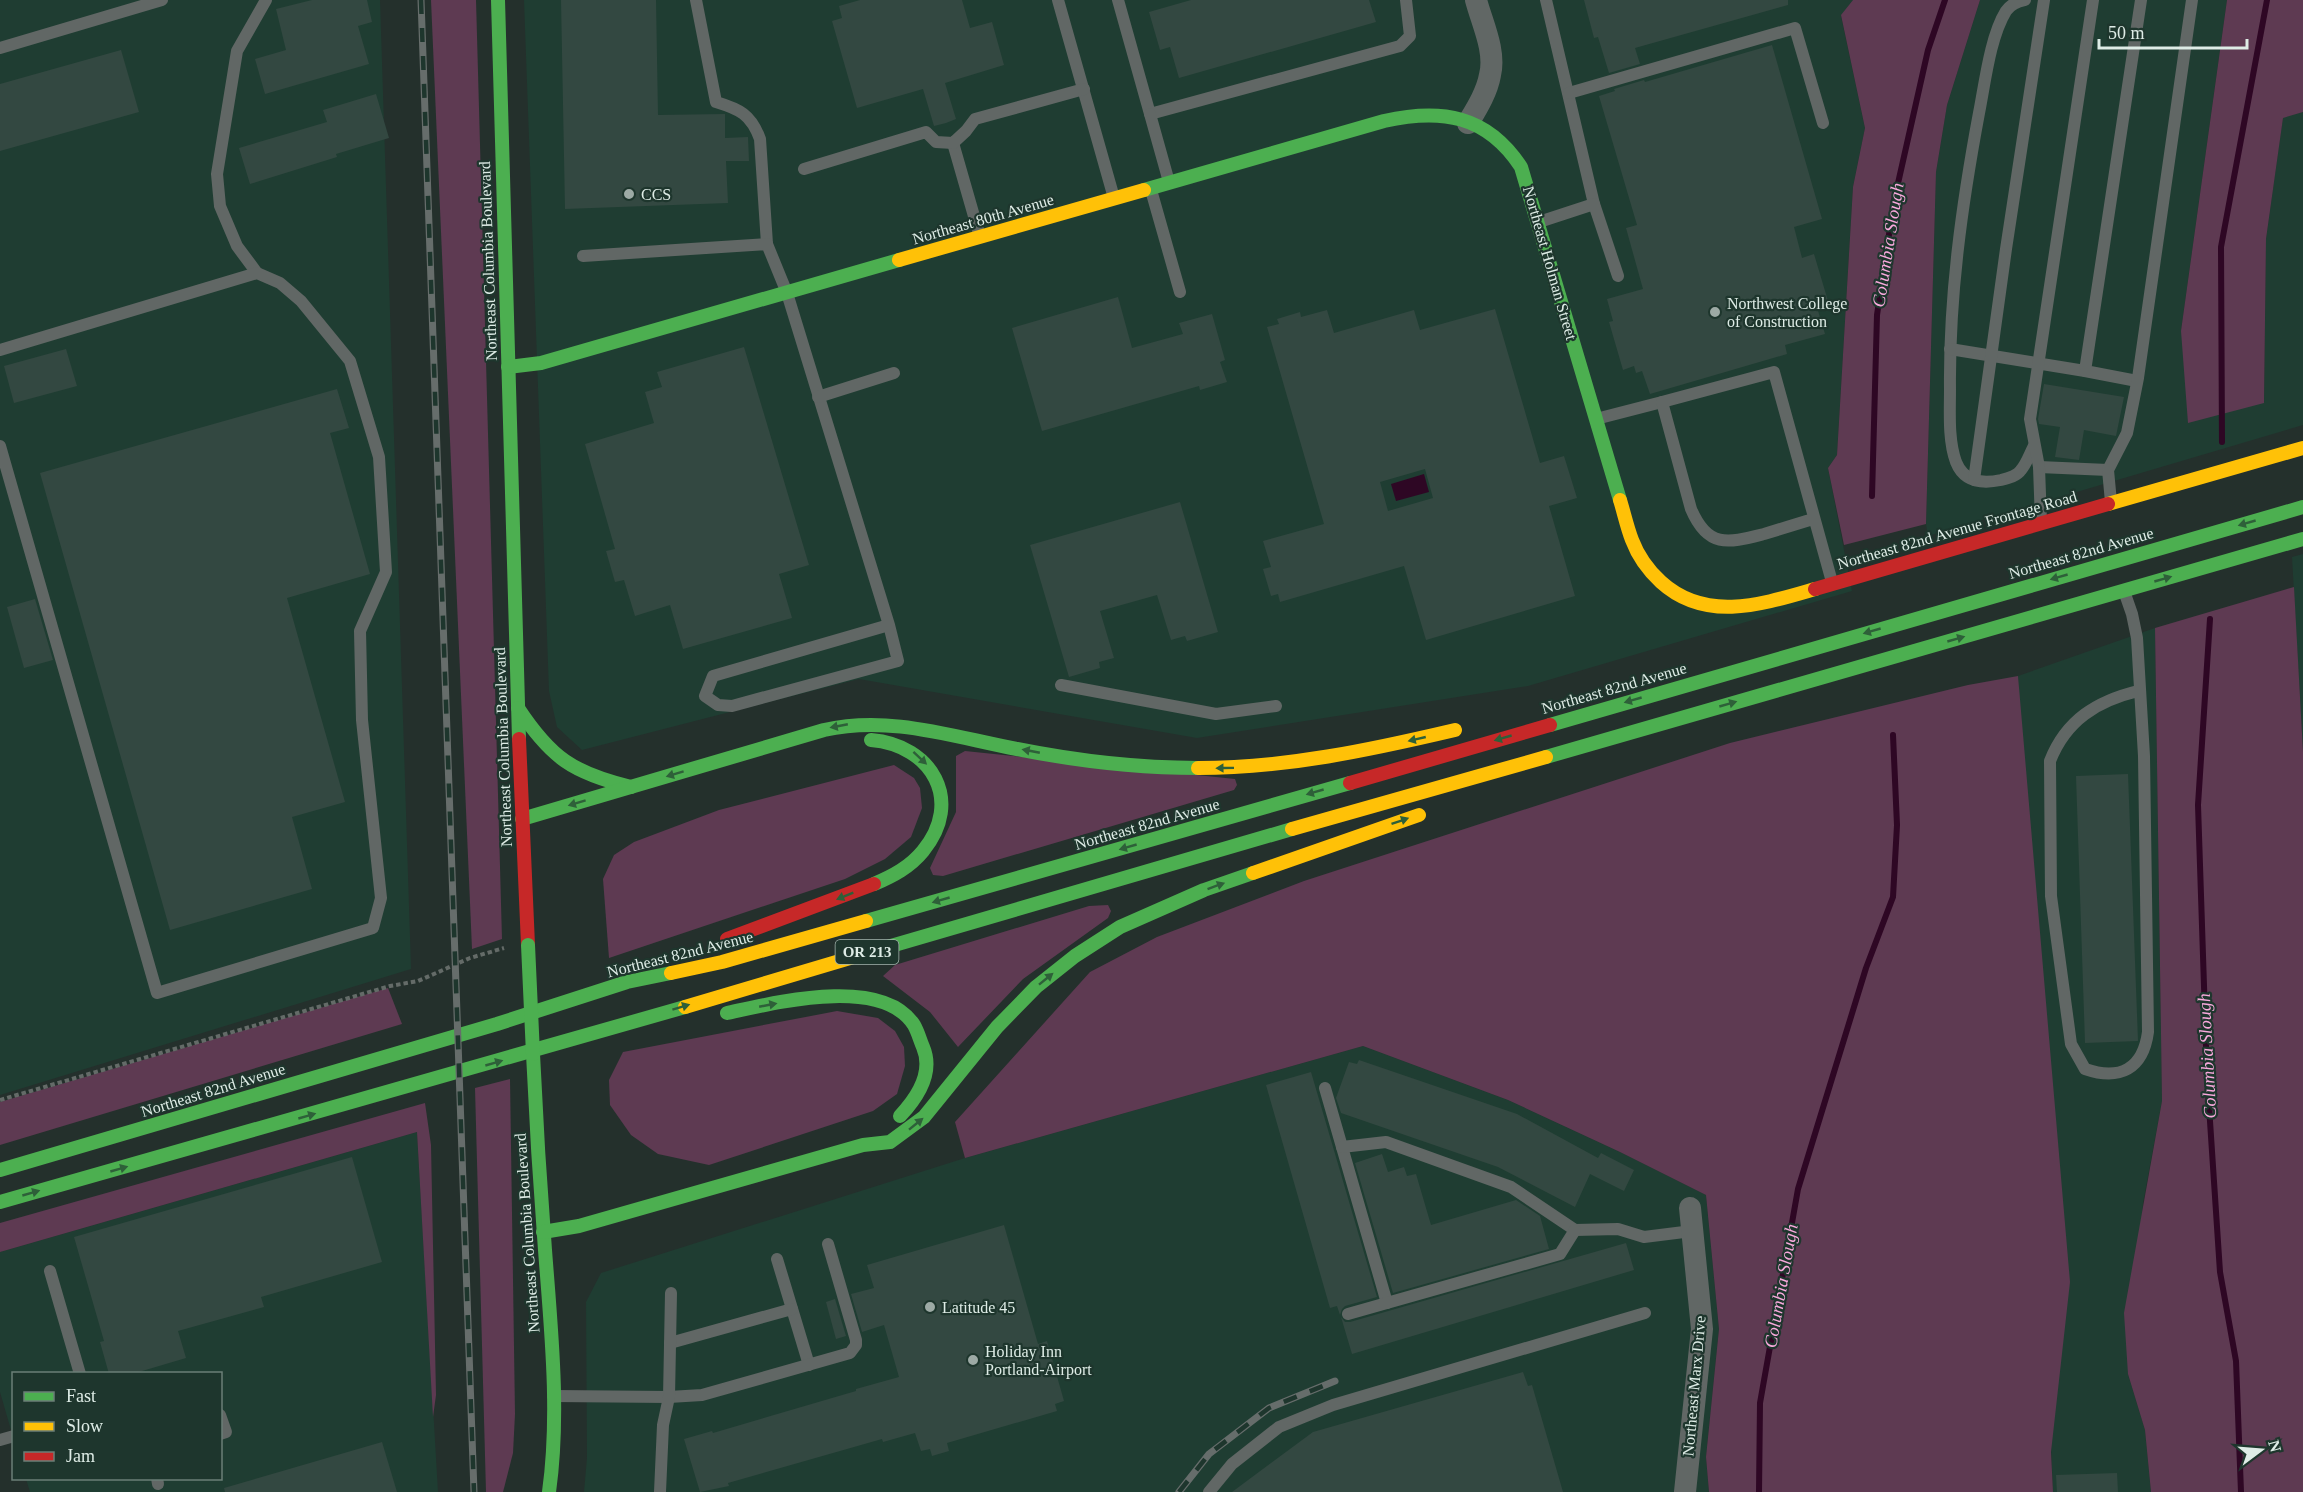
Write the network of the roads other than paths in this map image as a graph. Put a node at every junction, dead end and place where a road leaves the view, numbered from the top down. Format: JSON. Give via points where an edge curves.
{"nodes":[{"id":1,"x":162,"y":0,"type":"edge"},
{"id":2,"x":266,"y":0,"type":"edge"},
{"id":3,"x":498,"y":0,"type":"edge"},
{"id":4,"x":696,"y":0,"type":"edge"},
{"id":5,"x":1058,"y":0,"type":"edge"},
{"id":6,"x":1118,"y":0,"type":"edge"},
{"id":7,"x":1406,"y":0,"type":"edge"},
{"id":8,"x":1476,"y":0,"type":"edge"},
{"id":9,"x":1546,"y":0,"type":"edge"},
{"id":10,"x":2025,"y":0,"type":"edge"},
{"id":11,"x":2044,"y":0,"type":"edge"},
{"id":12,"x":2093,"y":0,"type":"edge"},
{"id":13,"x":2140,"y":0,"type":"edge"},
{"id":14,"x":2192,"y":0,"type":"edge"},
{"id":15,"x":0,"y":48,"type":"edge"},
{"id":16,"x":1084,"y":89,"type":"junction"},
{"id":17,"x":1569,"y":93,"type":"junction"},
{"id":18,"x":1150,"y":114,"type":"junction"},
{"id":19,"x":1468,"y":123,"type":"junction"},
{"id":20,"x":1823,"y":123,"type":"dead end"},
{"id":21,"x":953,"y":143,"type":"junction"},
{"id":22,"x":804,"y":169,"type":"dead end"},
{"id":23,"x":1170,"y":183,"type":"junction"},
{"id":24,"x":1151,"y":189,"type":"junction"},
{"id":25,"x":1114,"y":199,"type":"junction"},
{"id":26,"x":1594,"y":204,"type":"junction"},
{"id":27,"x":1538,"y":222,"type":"junction"},
{"id":28,"x":980,"y":237,"type":"junction"},
{"id":29,"x":767,"y":244,"type":"junction"},
{"id":30,"x":583,"y":256,"type":"dead end"},
{"id":31,"x":257,"y":273,"type":"junction"},
{"id":32,"x":1618,"y":276,"type":"dead end"},
{"id":33,"x":1180,"y":292,"type":"dead end"},
{"id":34,"x":787,"y":293,"type":"junction"},
{"id":35,"x":1950,"y":349,"type":"junction"},
{"id":36,"x":0,"y":350,"type":"edge"},
{"id":37,"x":1991,"y":356,"type":"junction"},
{"id":38,"x":2037,"y":365,"type":"junction"},
{"id":39,"x":508,"y":367,"type":"junction"},
{"id":40,"x":2085,"y":372,"type":"junction"},
{"id":41,"x":894,"y":373,"type":"dead end"},
{"id":42,"x":2137,"y":381,"type":"junction"},
{"id":43,"x":818,"y":397,"type":"junction"},
{"id":44,"x":1662,"y":402,"type":"junction"},
{"id":45,"x":1596,"y":419,"type":"junction"},
{"id":46,"x":2034,"y":446,"type":"junction"},
{"id":47,"x":0,"y":447,"type":"edge"},
{"id":48,"x":2303,"y":448,"type":"edge"},
{"id":49,"x":2039,"y":467,"type":"junction"},
{"id":50,"x":2108,"y":470,"type":"junction"},
{"id":51,"x":1974,"y":480,"type":"junction"},
{"id":52,"x":2111,"y":503,"type":"junction"},
{"id":53,"x":2303,"y":507,"type":"edge"},
{"id":54,"x":1813,"y":519,"type":"junction"},
{"id":55,"x":2041,"y":524,"type":"junction"},
{"id":56,"x":2303,"y":539,"type":"edge"},
{"id":57,"x":1637,"y":552,"type":"joint"},
{"id":58,"x":2119,"y":576,"type":"junction"},
{"id":59,"x":1832,"y":584,"type":"junction"},
{"id":60,"x":889,"y":625,"type":"junction"},
{"id":61,"x":1061,"y":685,"type":"dead end"},
{"id":62,"x":2138,"y":691,"type":"junction"},
{"id":63,"x":1276,"y":706,"type":"dead end"},
{"id":64,"x":518,"y":708,"type":"junction"},
{"id":65,"x":1599,"y":710,"type":"junction"},
{"id":66,"x":1520,"y":720,"type":"dead end"},
{"id":67,"x":1463,"y":729,"type":"dead end"},
{"id":68,"x":1634,"y":731,"type":"junction"},
{"id":69,"x":855,"y":741,"type":"dead end"},
{"id":70,"x":1514,"y":780,"type":"dead end"},
{"id":71,"x":632,"y":787,"type":"junction"},
{"id":72,"x":1427,"y":812,"type":"dead end"},
{"id":73,"x":522,"y":819,"type":"junction"},
{"id":74,"x":714,"y":944,"type":"dead end"},
{"id":75,"x":692,"y":954,"type":"dead end"},
{"id":76,"x":627,"y":982,"type":"junction"},
{"id":77,"x":606,"y":1030,"type":"junction"},
{"id":78,"x":1325,"y":1088,"type":"dead end"},
{"id":79,"x":863,"y":1145,"type":"junction"},
{"id":80,"x":1342,"y":1147,"type":"junction"},
{"id":81,"x":0,"y":1170,"type":"edge"},
{"id":82,"x":0,"y":1202,"type":"edge"},
{"id":83,"x":1690,"y":1208,"type":"dead end"},
{"id":84,"x":1575,"y":1230,"type":"junction"},
{"id":85,"x":1692,"y":1231,"type":"junction"},
{"id":86,"x":543,"y":1232,"type":"junction"},
{"id":87,"x":828,"y":1244,"type":"dead end"},
{"id":88,"x":777,"y":1259,"type":"dead end"},
{"id":89,"x":50,"y":1271,"type":"dead end"},
{"id":90,"x":671,"y":1293,"type":"dead end"},
{"id":91,"x":1388,"y":1303,"type":"junction"},
{"id":92,"x":792,"y":1310,"type":"junction"},
{"id":93,"x":1645,"y":1313,"type":"dead end"},
{"id":94,"x":1348,"y":1314,"type":"dead end"},
{"id":95,"x":670,"y":1343,"type":"junction"},
{"id":96,"x":809,"y":1365,"type":"junction"},
{"id":97,"x":79,"y":1372,"type":"edge"},
{"id":98,"x":552,"y":1396,"type":"junction"},
{"id":99,"x":669,"y":1397,"type":"junction"},
{"id":100,"x":222,"y":1420,"type":"edge"},
{"id":101,"x":222,"y":1433,"type":"edge"},
{"id":102,"x":549,"y":1492,"type":"edge"},
{"id":103,"x":660,"y":1492,"type":"edge"},
{"id":104,"x":1209,"y":1492,"type":"edge"},
{"id":105,"x":1684,"y":1492,"type":"edge"}],
"edges":[{"from":1,"to":15,"type":"lane"},
{"from":2,"to":31,"type":"lane","via":[[237,51],[217,174],[220,206],[237,246]]},
{"from":3,"to":39,"type":"main road","name":"Northeast Columbia Boulevard"},
{"from":4,"to":29,"type":"lane","via":[[716,102],[739,109],[756,127],[760,139]]},
{"from":5,"to":16,"type":"lane"},
{"from":6,"to":18,"type":"lane"},
{"from":7,"to":18,"type":"lane","via":[[1410,36],[1400,46]]},
{"from":8,"to":19,"type":"street","via":[[1491,54],[1491,74]]},
{"from":9,"to":17,"type":"lane"},
{"from":10,"to":35,"type":"lane","via":[[2007,10],[1989,62],[1958,250]]},
{"from":11,"to":37,"type":"lane"},
{"from":12,"to":38,"type":"lane"},
{"from":13,"to":40,"type":"lane"},
{"from":14,"to":42,"type":"lane"},
{"from":16,"to":21,"type":"lane","via":[[975,119]]},
{"from":16,"to":25,"type":"lane"},
{"from":17,"to":20,"type":"lane","via":[[1795,28]]},
{"from":17,"to":26,"type":"lane"},
{"from":18,"to":23,"type":"lane"},
{"from":19,"to":23,"type":"main road","name":"Northeast 80th Avenue","via":[[1443,116],[1410,115]]},
{"from":19,"to":27,"type":"main road","name":"Northeast Holman Street","via":[[1500,141],[1513,155],[1521,167]]},
{"from":21,"to":22,"type":"lane","via":[[936,142],[926,132]]},
{"from":21,"to":28,"type":"lane"},
{"from":23,"to":24,"type":"main road","name":"Northeast 80th Avenue"},
{"from":24,"to":25,"type":"main road","name":"Northeast 80th Avenue"},
{"from":24,"to":33,"type":"lane"},
{"from":25,"to":28,"type":"main road","name":"Northeast 80th Avenue"},
{"from":26,"to":27,"type":"lane"},
{"from":26,"to":32,"type":"lane"},
{"from":27,"to":45,"type":"main road","name":"Northeast Holman Street"},
{"from":28,"to":34,"type":"main road","name":"Northeast 80th Avenue"},
{"from":29,"to":30,"type":"lane"},
{"from":29,"to":34,"type":"lane"},
{"from":31,"to":36,"type":"lane"},
{"from":31,"to":47,"type":"lane","via":[[280,284],[301,302],[350,361],[378,457],[386,572],[360,631],[363,720],[381,898],[373,928],[157,993]]},
{"from":34,"to":39,"type":"main road","name":"Northeast 80th Avenue","via":[[541,363]]},
{"from":34,"to":43,"type":"lane"},
{"from":35,"to":37,"type":"lane"},
{"from":35,"to":51,"type":"lane","via":[[1952,441],[1964,476]]},
{"from":37,"to":38,"type":"lane"},
{"from":37,"to":51,"type":"lane"},
{"from":38,"to":40,"type":"lane"},
{"from":38,"to":46,"type":"lane","via":[[2030,419]]},
{"from":39,"to":64,"type":"main road","name":"Northeast Columbia Boulevard"},
{"from":40,"to":42,"type":"lane"},
{"from":41,"to":43,"type":"lane"},
{"from":42,"to":50,"type":"lane","via":[[2127,432]]},
{"from":43,"to":60,"type":"lane"},
{"from":44,"to":45,"type":"lane"},
{"from":44,"to":54,"type":"lane","via":[[1691,509],[1697,524],[1708,535],[1730,543]]},
{"from":44,"to":54,"type":"lane","via":[[1774,372]]},
{"from":45,"to":57,"type":"main road","name":"Northeast Holman Street"},
{"from":46,"to":49,"type":"lane"},
{"from":46,"to":51,"type":"lane","via":[[2021,471],[2012,478],[1987,483]]},
{"from":48,"to":52,"type":"main road","name":"Northeast 82nd Avenue Frontage Road"},
{"from":49,"to":50,"type":"lane"},
{"from":49,"to":55,"type":"lane"},
{"from":50,"to":52,"type":"lane"},
{"from":52,"to":55,"type":"main road","name":"Northeast 82nd Avenue Frontage Road"},
{"from":53,"to":58,"type":"main road","name":"Northeast 82nd Avenue","one_way":true},
{"from":54,"to":59,"type":"lane"},
{"from":55,"to":59,"type":"main road","name":"Northeast 82nd Avenue Frontage Road"},
{"from":58,"to":56,"type":"main road","name":"Northeast 82nd Avenue","one_way":true},
{"from":57,"to":59,"type":"main road","name":"Northeast 82nd Avenue Frontage Road","via":[[1670,591],[1714,607],[1763,603]]},
{"from":58,"to":62,"type":"lane","via":[[2137,638]]},
{"from":58,"to":65,"type":"main road","name":"Northeast 82nd Avenue","number":"OR 213","one_way":true},
{"from":68,"to":58,"type":"main road","name":"Northeast 82nd Avenue","number":"OR 213","one_way":true},
{"from":60,"to":60,"type":"lane","via":[[713,676],[705,696],[718,705],[732,706],[898,661]]},
{"from":61,"to":63,"type":"lane","via":[[1216,714]]},
{"from":62,"to":62,"type":"lane","via":[[2144,756],[2148,1032],[2146,1050],[2137,1063],[2113,1073],[2098,1073],[2085,1069],[2071,1044],[2051,896],[2050,761],[2057,744],[2088,711],[2112,698]]},
{"from":64,"to":71,"type":"main road","via":[[543,743],[570,766],[599,779]]},
{"from":64,"to":73,"type":"main road","name":"Northeast Columbia Boulevard"},
{"from":65,"to":66,"type":"main road"},
{"from":65,"to":76,"type":"main road","name":"Northeast 82nd Avenue","number":"OR 213","one_way":true,"via":[[733,959]]},
{"from":67,"to":71,"type":"main road","one_way":true,"via":[[1312,759],[1255,767],[1186,769],[1059,757],[884,723],[853,724]]},
{"from":68,"to":70,"type":"main road"},
{"from":77,"to":68,"type":"main road","name":"Northeast 82nd Avenue","number":"OR 213","one_way":true},
{"from":69,"to":74,"type":"main road","one_way":true,"via":[[901,744],[927,764],[942,798],[930,840],[918,857],[883,881]]},
{"from":71,"to":73,"type":"main road","one_way":true},
{"from":79,"to":72,"type":"main road","one_way":true,"via":[[890,1142],[917,1123],[997,1027],[1036,987],[1120,927],[1214,886]]},
{"from":73,"to":86,"type":"main road","name":"Northeast Columbia Boulevard","bridge":true,"via":[[528,836],[528,945]]},
{"from":75,"to":76,"type":"main road"},
{"from":76,"to":81,"type":"main road","name":"Northeast 82nd Avenue","number":"OR 213"},
{"from":77,"to":79,"type":"main road","one_way":true,"via":[[702,1018],[821,995],[874,1000],[905,1015],[918,1033],[927,1060],[926,1074],[914,1102]]},
{"from":82,"to":77,"type":"main road","name":"Northeast 82nd Avenue","number":"OR 213","one_way":true},
{"from":78,"to":80,"type":"lane"},
{"from":79,"to":86,"type":"main road","via":[[631,1213]]},
{"from":80,"to":84,"type":"lane","via":[[1386,1143],[1511,1187]]},
{"from":80,"to":91,"type":"lane"},
{"from":83,"to":85,"type":"street","name":"Northeast Marx Drive"},
{"from":84,"to":85,"type":"lane","via":[[1618,1229],[1644,1237]]},
{"from":84,"to":91,"type":"lane","via":[[1560,1254]]},
{"from":85,"to":105,"type":"street","name":"Northeast Marx Drive","via":[[1702,1329]]},
{"from":86,"to":98,"type":"main road","name":"Northeast Columbia Boulevard"},
{"from":87,"to":96,"type":"lane","via":[[856,1346],[850,1353]]},
{"from":88,"to":92,"type":"lane"},
{"from":89,"to":97,"type":"lane"},
{"from":90,"to":95,"type":"lane"},
{"from":91,"to":94,"type":"lane"},
{"from":92,"to":95,"type":"lane"},
{"from":92,"to":96,"type":"lane"},
{"from":93,"to":104,"type":"lane","via":[[1333,1405],[1279,1427],[1233,1464]]},
{"from":95,"to":99,"type":"lane"},
{"from":96,"to":99,"type":"lane","via":[[702,1395]]},
{"from":98,"to":99,"type":"lane"},
{"from":98,"to":102,"type":"main road","name":"Northeast Columbia Boulevard"},
{"from":99,"to":103,"type":"lane","via":[[663,1425]]},
{"from":100,"to":101,"type":"lane","via":[[226,1432]]}]}
